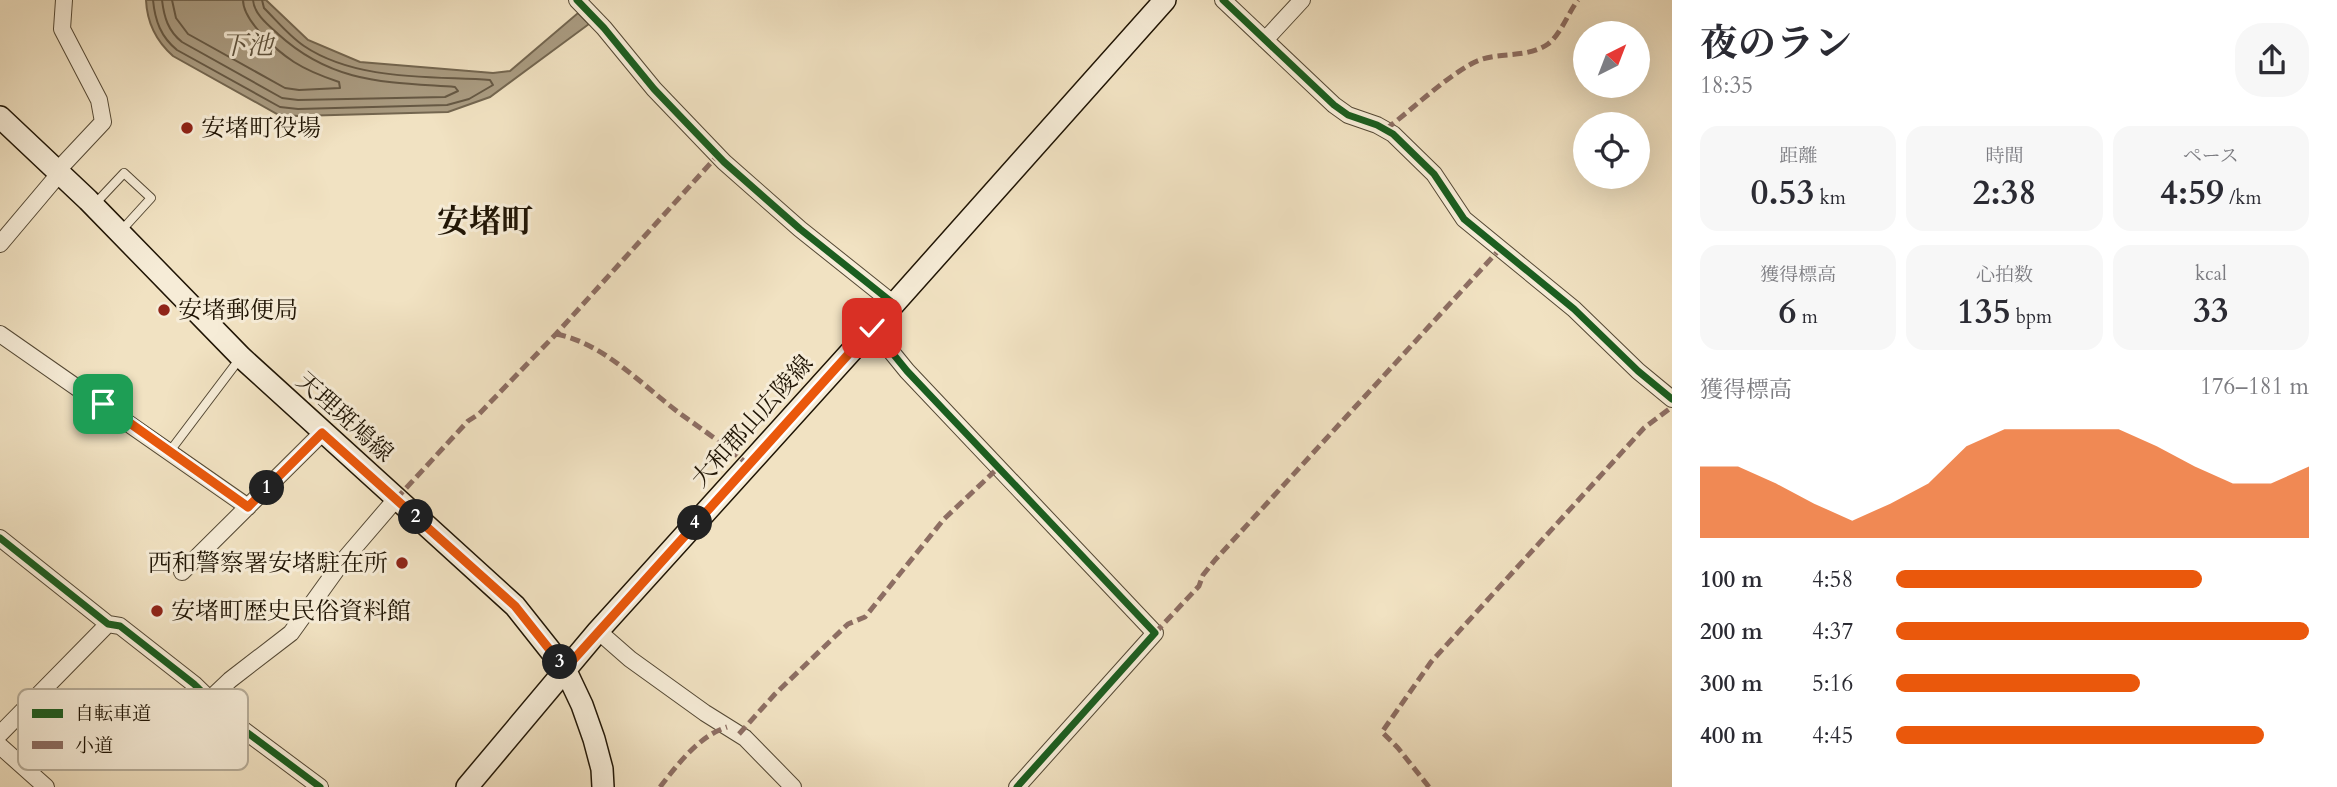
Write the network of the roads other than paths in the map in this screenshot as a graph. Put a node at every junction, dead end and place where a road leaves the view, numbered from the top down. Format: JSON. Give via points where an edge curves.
{"nodes":[{"id":1,"x":64,"y":0,"type":"edge"},
{"id":2,"x":577,"y":0,"type":"edge"},
{"id":3,"x":1165,"y":0,"type":"edge"},
{"id":4,"x":1223,"y":0,"type":"edge"},
{"id":5,"x":1301,"y":0,"type":"edge"},
{"id":6,"x":1265,"y":40,"type":"junction"},
{"id":7,"x":0,"y":117,"type":"edge"},
{"id":8,"x":58,"y":172,"type":"junction"},
{"id":9,"x":93,"y":206,"type":"junction"},
{"id":10,"x":119,"y":232,"type":"junction"},
{"id":11,"x":0,"y":244,"type":"edge"},
{"id":12,"x":894,"y":304,"type":"junction"},
{"id":13,"x":872,"y":328,"type":"junction"},
{"id":14,"x":0,"y":334,"type":"edge"},
{"id":15,"x":241,"y":357,"type":"junction"},
{"id":16,"x":1672,"y":399,"type":"edge"},
{"id":17,"x":322,"y":433,"type":"junction"},
{"id":18,"x":170,"y":451,"type":"junction"},
{"id":19,"x":396,"y":499,"type":"junction"},
{"id":20,"x":248,"y":507,"type":"junction"},
{"id":21,"x":0,"y":538,"type":"edge"},
{"id":22,"x":182,"y":572,"type":"dead end"},
{"id":23,"x":108,"y":624,"type":"junction"},
{"id":24,"x":598,"y":631,"type":"junction"},
{"id":25,"x":565,"y":669,"type":"junction"},
{"id":26,"x":44,"y":689,"type":"edge"},
{"id":27,"x":199,"y":689,"type":"edge"},
{"id":28,"x":221,"y":689,"type":"edge"},
{"id":29,"x":18,"y":716,"type":"edge"},
{"id":30,"x":248,"y":733,"type":"edge"},
{"id":31,"x":0,"y":734,"type":"edge"},
{"id":32,"x":0,"y":746,"type":"edge"},
{"id":33,"x":18,"y":762,"type":"edge"},
{"id":34,"x":27,"y":770,"type":"edge"},
{"id":35,"x":46,"y":787,"type":"edge"},
{"id":36,"x":320,"y":787,"type":"edge"},
{"id":37,"x":467,"y":787,"type":"edge"},
{"id":38,"x":603,"y":787,"type":"edge"},
{"id":39,"x":793,"y":787,"type":"edge"},
{"id":40,"x":1017,"y":787,"type":"edge"}],
"edges":[{"from":1,"to":8,"type":"street","via":[[62,29],[99,100],[103,122]]},
{"from":2,"to":12,"type":"street","via":[[724,162]]},
{"from":3,"to":12,"type":"main road","name":"大和郡山広陵線"},
{"from":4,"to":6,"type":"street"},
{"from":5,"to":6,"type":"street"},
{"from":6,"to":16,"type":"street","via":[[1334,105],[1393,134],[1434,174],[1464,219],[1574,309]]},
{"from":7,"to":8,"type":"main road","name":"天理斑鳩線"},
{"from":8,"to":9,"type":"main road","name":"天理斑鳩線"},
{"from":8,"to":11,"type":"street"},
{"from":9,"to":10,"type":"main road","name":"天理斑鳩線"},
{"from":9,"to":10,"type":"lane","via":[[124,173],[151,198]]},
{"from":10,"to":15,"type":"main road","name":"天理斑鳩線"},
{"from":12,"to":13,"type":"main road","name":"大和郡山広陵線"},
{"from":13,"to":24,"type":"main road","name":"大和郡山広陵線"},
{"from":13,"to":40,"type":"street","via":[[907,371],[1156,633]]},
{"from":14,"to":18,"type":"street"},
{"from":15,"to":17,"type":"main road","name":"天理斑鳩線"},
{"from":15,"to":18,"type":"lane"},
{"from":17,"to":19,"type":"main road","name":"天理斑鳩線"},
{"from":17,"to":20,"type":"street"},
{"from":18,"to":20,"type":"street"},
{"from":19,"to":25,"type":"main road","name":"天理斑鳩線","via":[[515,606]]},
{"from":19,"to":28,"type":"street","via":[[342,562],[291,633]]},
{"from":20,"to":22,"type":"street"},
{"from":21,"to":23,"type":"street"},
{"from":23,"to":26,"type":"street"},
{"from":23,"to":27,"type":"street","via":[[120,626]]},
{"from":24,"to":25,"type":"main road","name":"大和郡山広陵線"},
{"from":24,"to":39,"type":"street","via":[[630,659],[745,738]]},
{"from":25,"to":37,"type":"main road","name":"大和郡山広陵線"},
{"from":25,"to":38,"type":"main road","name":"天理斑鳩線","via":[[594,739]]},
{"from":29,"to":31,"type":"street"},
{"from":30,"to":36,"type":"street"},
{"from":32,"to":33,"type":"street"},
{"from":34,"to":35,"type":"street"}]}
